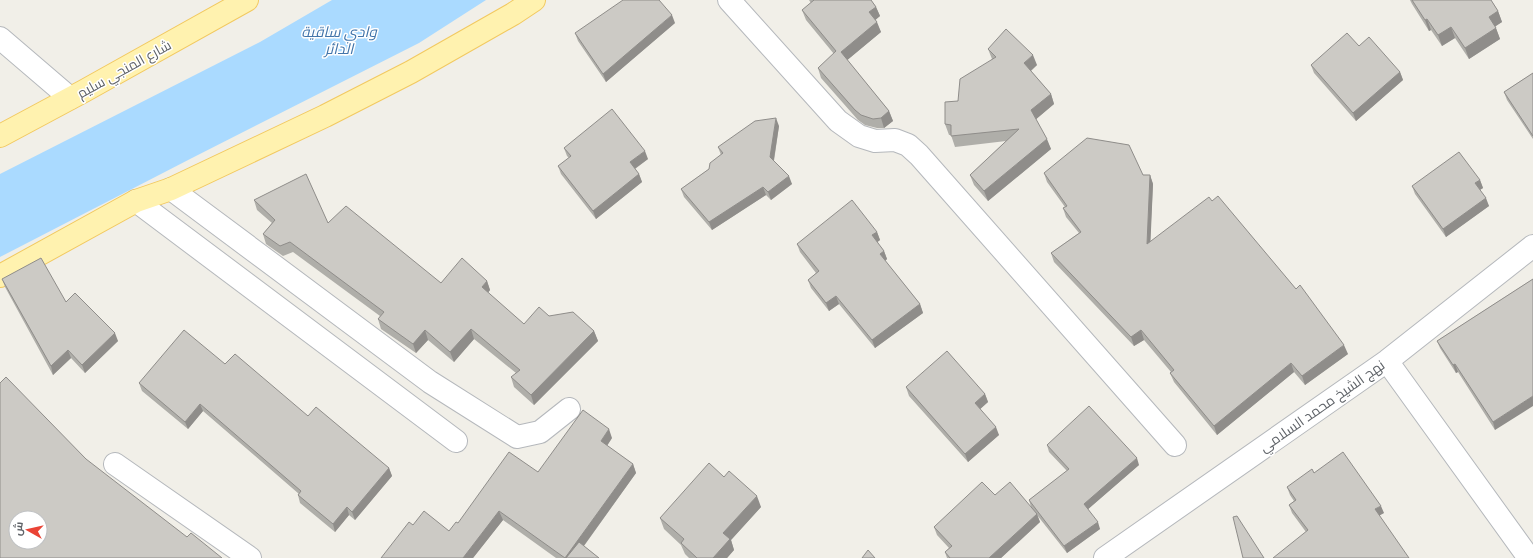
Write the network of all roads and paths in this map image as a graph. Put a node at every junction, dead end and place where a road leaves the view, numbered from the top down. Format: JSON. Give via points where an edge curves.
{"nodes":[{"id":1,"x":247,"y":0,"type":"edge"},
{"id":2,"x":534,"y":0,"type":"edge"},
{"id":3,"x":729,"y":0,"type":"edge"},
{"id":4,"x":0,"y":38,"type":"edge"},
{"id":5,"x":70,"y":98,"type":"junction"},
{"id":6,"x":0,"y":136,"type":"edge"},
{"id":7,"x":171,"y":189,"type":"junction"},
{"id":8,"x":136,"y":201,"type":"junction"},
{"id":9,"x":1533,"y":246,"type":"edge"},
{"id":10,"x":0,"y":276,"type":"edge"},
{"id":11,"x":1387,"y":361,"type":"junction"},
{"id":12,"x":569,"y":409,"type":"dead end"},
{"id":13,"x":456,"y":441,"type":"dead end"},
{"id":14,"x":1175,"y":445,"type":"dead end"},
{"id":15,"x":115,"y":464,"type":"dead end"},
{"id":16,"x":250,"y":558,"type":"edge"},
{"id":17,"x":1105,"y":558,"type":"edge"},
{"id":18,"x":1529,"y":558,"type":"edge"}],
"edges":[{"from":1,"to":5,"type":"main road","name":"شارع المنجي سليم"},
{"from":2,"to":7,"type":"main road","via":[[411,72]]},
{"from":3,"to":14,"type":"street","via":[[838,121],[859,136],[875,141],[895,140],[908,145],[919,155]]},
{"from":4,"to":5,"type":"street"},
{"from":5,"to":6,"type":"main road","name":"شارع المنجي سليم"},
{"from":7,"to":8,"type":"main road"},
{"from":7,"to":12,"type":"street","via":[[430,382],[517,437],[540,432]]},
{"from":8,"to":10,"type":"main road"},
{"from":8,"to":13,"type":"street"},
{"from":9,"to":11,"type":"street","name":"نهج الشيخ محمد السلامي"},
{"from":11,"to":17,"type":"street","name":"نهج الشيخ محمد السلامي"},
{"from":11,"to":18,"type":"street"},
{"from":15,"to":16,"type":"street"}]}
